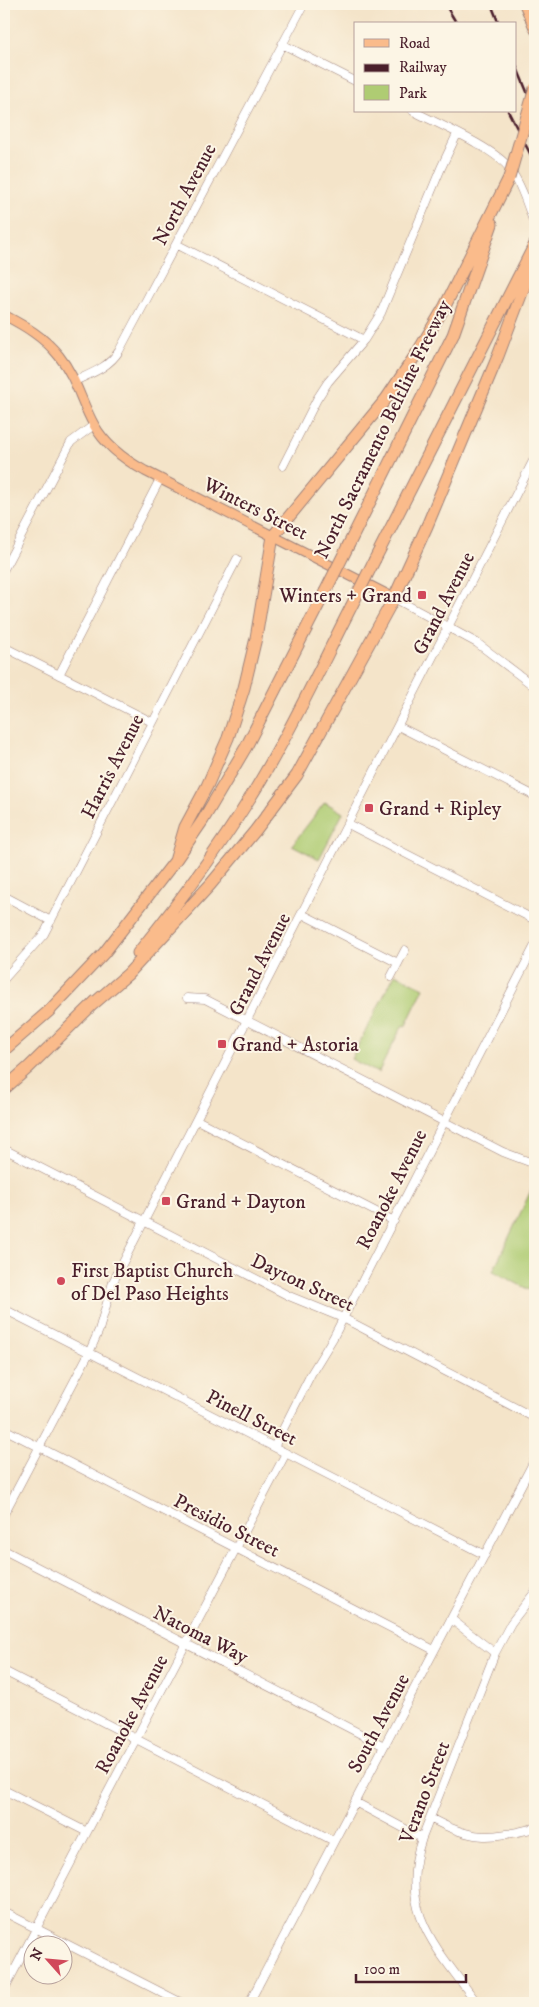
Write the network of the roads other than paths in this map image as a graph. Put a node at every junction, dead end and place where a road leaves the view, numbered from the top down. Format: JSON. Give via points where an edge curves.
{"nodes":[{"id":1,"x":304,"y":4,"type":"edge"},
{"id":2,"x":524,"y":4,"type":"edge"},
{"id":3,"x":535,"y":30,"type":"edge"},
{"id":4,"x":282,"y":44,"type":"junction"},
{"id":5,"x":354,"y":80,"type":"edge"},
{"id":6,"x":535,"y":88,"type":"edge"},
{"id":7,"x":415,"y":112,"type":"edge"},
{"id":8,"x":457,"y":134,"type":"junction"},
{"id":9,"x":535,"y":225,"type":"edge"},
{"id":10,"x":176,"y":244,"type":"junction"},
{"id":11,"x":535,"y":244,"type":"edge"},
{"id":12,"x":535,"y":258,"type":"edge"},
{"id":13,"x":472,"y":264,"type":"junction"},
{"id":14,"x":5,"y":318,"type":"edge"},
{"id":15,"x":364,"y":340,"type":"junction"},
{"id":16,"x":76,"y":382,"type":"junction"},
{"id":17,"x":94,"y":426,"type":"junction"},
{"id":18,"x":535,"y":458,"type":"edge"},
{"id":19,"x":283,"y":466,"type":"dead end"},
{"id":20,"x":160,"y":479,"type":"junction"},
{"id":21,"x":273,"y":536,"type":"junction"},
{"id":22,"x":6,"y":559,"type":"edge"},
{"id":23,"x":237,"y":559,"type":"dead end"},
{"id":24,"x":4,"y":569,"type":"edge"},
{"id":25,"x":394,"y":598,"type":"junction"},
{"id":26,"x":449,"y":626,"type":"junction"},
{"id":27,"x":4,"y":647,"type":"edge"},
{"id":28,"x":60,"y":675,"type":"junction"},
{"id":29,"x":535,"y":688,"type":"edge"},
{"id":30,"x":152,"y":722,"type":"junction"},
{"id":31,"x":398,"y":726,"type":"junction"},
{"id":32,"x":535,"y":796,"type":"edge"},
{"id":33,"x":348,"y":824,"type":"junction"},
{"id":34,"x":175,"y":860,"type":"junction"},
{"id":35,"x":4,"y":896,"type":"edge"},
{"id":36,"x":302,"y":914,"type":"junction"},
{"id":37,"x":51,"y":920,"type":"junction"},
{"id":38,"x":535,"y":920,"type":"edge"},
{"id":39,"x":535,"y":945,"type":"edge"},
{"id":40,"x":405,"y":950,"type":"dead end"},
{"id":41,"x":398,"y":963,"type":"junction"},
{"id":42,"x":391,"y":977,"type":"dead end"},
{"id":43,"x":4,"y":978,"type":"edge"},
{"id":44,"x":187,"y":998,"type":"dead end"},
{"id":45,"x":92,"y":1005,"type":"junction"},
{"id":46,"x":248,"y":1021,"type":"junction"},
{"id":47,"x":4,"y":1050,"type":"edge"},
{"id":48,"x":4,"y":1089,"type":"edge"},
{"id":49,"x":198,"y":1120,"type":"junction"},
{"id":50,"x":444,"y":1122,"type":"junction"},
{"id":51,"x":4,"y":1149,"type":"edge"},
{"id":52,"x":535,"y":1164,"type":"edge"},
{"id":53,"x":394,"y":1221,"type":"junction"},
{"id":54,"x":145,"y":1222,"type":"junction"},
{"id":55,"x":4,"y":1309,"type":"edge"},
{"id":56,"x":343,"y":1318,"type":"junction"},
{"id":57,"x":89,"y":1353,"type":"junction"},
{"id":58,"x":535,"y":1418,"type":"edge"},
{"id":59,"x":4,"y":1429,"type":"edge"},
{"id":60,"x":39,"y":1447,"type":"junction"},
{"id":61,"x":274,"y":1447,"type":"junction"},
{"id":62,"x":286,"y":1453,"type":"junction"},
{"id":63,"x":535,"y":1459,"type":"edge"},
{"id":64,"x":4,"y":1514,"type":"edge"},
{"id":65,"x":236,"y":1548,"type":"junction"},
{"id":66,"x":4,"y":1550,"type":"edge"},
{"id":67,"x":485,"y":1555,"type":"junction"},
{"id":68,"x":535,"y":1592,"type":"edge"},
{"id":69,"x":451,"y":1619,"type":"junction"},
{"id":70,"x":186,"y":1644,"type":"junction"},
{"id":71,"x":434,"y":1650,"type":"junction"},
{"id":72,"x":495,"y":1653,"type":"junction"},
{"id":73,"x":4,"y":1671,"type":"edge"},
{"id":74,"x":136,"y":1739,"type":"junction"},
{"id":75,"x":384,"y":1746,"type":"junction"},
{"id":76,"x":4,"y":1790,"type":"edge"},
{"id":77,"x":355,"y":1802,"type":"junction"},
{"id":78,"x":430,"y":1818,"type":"junction"},
{"id":79,"x":535,"y":1828,"type":"edge"},
{"id":80,"x":87,"y":1832,"type":"junction"},
{"id":81,"x":422,"y":1838,"type":"junction"},
{"id":82,"x":334,"y":1841,"type":"junction"},
{"id":83,"x":4,"y":1912,"type":"edge"},
{"id":84,"x":36,"y":1929,"type":"junction"},
{"id":85,"x":4,"y":1990,"type":"edge"},
{"id":86,"x":182,"y":2003,"type":"edge"},
{"id":87,"x":249,"y":2003,"type":"edge"},
{"id":88,"x":477,"y":2003,"type":"edge"}],
"edges":[{"from":1,"to":4,"type":"street","name":"North Avenue"},
{"from":2,"to":3,"type":"main road"},
{"from":4,"to":5,"type":"street"},
{"from":4,"to":10,"type":"street","name":"North Avenue"},
{"from":6,"to":13,"type":"highway","bridge":true,"via":[[509,178]]},
{"from":7,"to":8,"type":"street"},
{"from":8,"to":9,"type":"street","via":[[495,154],[509,166]]},
{"from":8,"to":15,"type":"street","via":[[387,302]]},
{"from":10,"to":15,"type":"street"},
{"from":10,"to":16,"type":"street","name":"North Avenue","via":[[117,355],[104,368]]},
{"from":11,"to":45,"type":"highway","bridge":true,"via":[[270,766],[181,900],[131,963]]},
{"from":12,"to":25,"type":"highway","via":[[434,509]]},
{"from":13,"to":21,"type":"highway","via":[[386,399]]},
{"from":13,"to":34,"type":"highway","name":"North Sacramento Beltline Freeway","bridge":true,"via":[[453,335],[349,544],[246,747]]},
{"from":14,"to":16,"type":"main road","name":"Winters Street","via":[[32,331],[52,348]]},
{"from":15,"to":19,"type":"street","via":[[317,398]]},
{"from":16,"to":17,"type":"main road","name":"Winters Street"},
{"from":17,"to":20,"type":"main road","name":"Winters Street","via":[[122,457]]},
{"from":17,"to":22,"type":"street","via":[[71,442]]},
{"from":18,"to":26,"type":"street","name":"Grand Avenue"},
{"from":20,"to":21,"type":"main road","name":"Winters Street"},
{"from":20,"to":28,"type":"street"},
{"from":21,"to":25,"type":"main road","name":"Winters Street"},
{"from":21,"to":34,"type":"highway","via":[[244,688],[228,738],[185,827]]},
{"from":22,"to":24,"type":"street"},
{"from":23,"to":30,"type":"street","name":"Harris Avenue"},
{"from":25,"to":26,"type":"street","name":"Winters Street"},
{"from":25,"to":45,"type":"highway","via":[[297,775],[210,885],[128,974]]},
{"from":26,"to":29,"type":"street","name":"Winters Street","via":[[487,649]]},
{"from":26,"to":31,"type":"street","name":"Grand Avenue"},
{"from":27,"to":28,"type":"street"},
{"from":28,"to":30,"type":"street"},
{"from":30,"to":37,"type":"street","name":"Harris Avenue"},
{"from":31,"to":32,"type":"street"},
{"from":31,"to":33,"type":"street","name":"Grand Avenue"},
{"from":33,"to":36,"type":"street","name":"Grand Avenue"},
{"from":33,"to":38,"type":"street"},
{"from":34,"to":47,"type":"highway","name":"North Sacramento Beltline Freeway","via":[[104,953],[49,1011]]},
{"from":35,"to":37,"type":"street"},
{"from":36,"to":41,"type":"street"},
{"from":36,"to":46,"type":"street","name":"Grand Avenue"},
{"from":37,"to":43,"type":"street","name":"Harris Avenue","via":[[44,934]]},
{"from":39,"to":50,"type":"street","name":"Roanoke Avenue"},
{"from":40,"to":41,"type":"street"},
{"from":41,"to":42,"type":"street"},
{"from":44,"to":46,"type":"street","via":[[205,999]]},
{"from":45,"to":48,"type":"highway"},
{"from":46,"to":49,"type":"street","name":"Grand Avenue"},
{"from":46,"to":50,"type":"street"},
{"from":49,"to":53,"type":"street"},
{"from":49,"to":54,"type":"street","name":"Grand Avenue"},
{"from":50,"to":52,"type":"street","via":[[503,1152]]},
{"from":50,"to":53,"type":"street","name":"Roanoke Avenue"},
{"from":51,"to":54,"type":"street","name":"Dayton Street"},
{"from":53,"to":56,"type":"street","name":"Roanoke Avenue"},
{"from":54,"to":56,"type":"street","name":"Dayton Street","via":[[289,1296]]},
{"from":54,"to":57,"type":"street","name":"Grand Avenue","via":[[113,1282]]},
{"from":55,"to":57,"type":"street","name":"Pinell Street"},
{"from":56,"to":58,"type":"street","name":"Dayton Street"},
{"from":56,"to":61,"type":"street","name":"Roanoke Avenue"},
{"from":57,"to":60,"type":"street","name":"Grand Avenue"},
{"from":57,"to":61,"type":"street","name":"Pinell Street"},
{"from":59,"to":60,"type":"street","name":"Presidio Street"},
{"from":60,"to":64,"type":"street","name":"Grand Avenue"},
{"from":60,"to":65,"type":"street","name":"Presidio Street"},
{"from":61,"to":62,"type":"street","name":"Pinell Street"},
{"from":62,"to":65,"type":"street","name":"Roanoke Avenue"},
{"from":62,"to":67,"type":"street","name":"Pinell Street"},
{"from":63,"to":67,"type":"street","name":"South Avenue"},
{"from":65,"to":70,"type":"street","name":"Roanoke Avenue"},
{"from":65,"to":71,"type":"street","name":"Presidio Street"},
{"from":66,"to":70,"type":"street","name":"Natoma Way"},
{"from":67,"to":69,"type":"street","name":"South Avenue"},
{"from":68,"to":72,"type":"street","name":"Verano Street","via":[[511,1623]]},
{"from":69,"to":71,"type":"street","name":"South Avenue"},
{"from":69,"to":72,"type":"street"},
{"from":70,"to":74,"type":"street","name":"Roanoke Avenue"},
{"from":70,"to":75,"type":"street","name":"Natoma Way"},
{"from":71,"to":75,"type":"street","name":"South Avenue"},
{"from":72,"to":78,"type":"street","name":"Verano Street"},
{"from":73,"to":74,"type":"street"},
{"from":74,"to":80,"type":"street","name":"Roanoke Avenue"},
{"from":74,"to":82,"type":"street"},
{"from":75,"to":77,"type":"street","name":"South Avenue"},
{"from":76,"to":80,"type":"street"},
{"from":77,"to":81,"type":"street"},
{"from":77,"to":82,"type":"street","name":"South Avenue"},
{"from":78,"to":79,"type":"street","via":[[465,1834],[484,1837]]},
{"from":78,"to":81,"type":"street","name":"Verano Street"},
{"from":80,"to":84,"type":"street","name":"Roanoke Avenue"},
{"from":81,"to":88,"type":"street","name":"Verano Street","via":[[414,1873],[419,1913],[435,1945]]},
{"from":82,"to":87,"type":"street","name":"South Avenue"},
{"from":83,"to":84,"type":"street"},
{"from":84,"to":85,"type":"street","name":"Roanoke Avenue"},
{"from":84,"to":86,"type":"street"}]}
